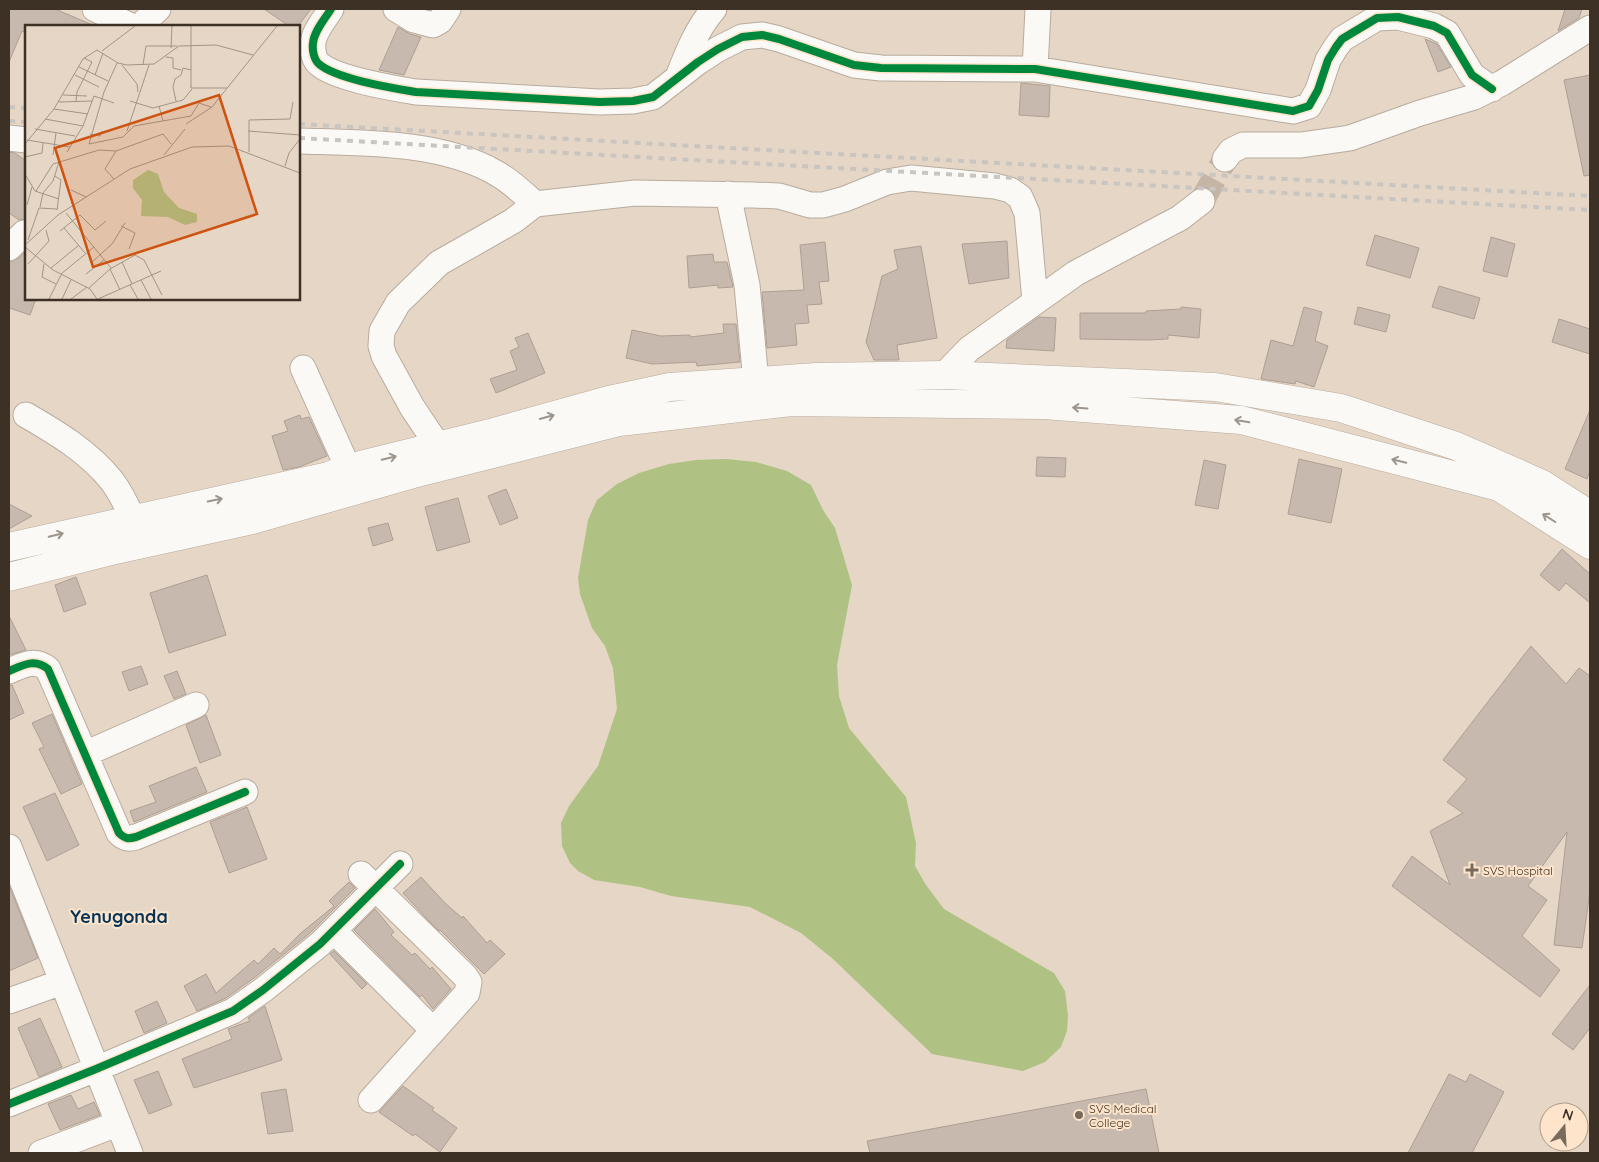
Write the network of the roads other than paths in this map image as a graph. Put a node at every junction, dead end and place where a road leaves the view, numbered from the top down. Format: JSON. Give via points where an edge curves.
{"nodes":[{"id":1,"x":95,"y":9,"type":"edge"},
{"id":2,"x":158,"y":9,"type":"edge"},
{"id":3,"x":331,"y":9,"type":"edge"},
{"id":4,"x":396,"y":9,"type":"edge"},
{"id":5,"x":448,"y":9,"type":"edge"},
{"id":6,"x":714,"y":9,"type":"edge"},
{"id":7,"x":1038,"y":9,"type":"edge"},
{"id":8,"x":129,"y":25,"type":"edge"},
{"id":9,"x":141,"y":25,"type":"edge"},
{"id":10,"x":1590,"y":28,"type":"edge"},
{"id":11,"x":1035,"y":69,"type":"junction"},
{"id":12,"x":677,"y":79,"type":"junction"},
{"id":13,"x":1492,"y":89,"type":"junction"},
{"id":14,"x":9,"y":138,"type":"edge"},
{"id":15,"x":25,"y":140,"type":"edge"},
{"id":16,"x":300,"y":141,"type":"edge"},
{"id":17,"x":1225,"y":159,"type":"tunnel mouth"},
{"id":18,"x":728,"y":194,"type":"junction"},
{"id":19,"x":1202,"y":202,"type":"tunnel mouth"},
{"id":20,"x":535,"y":204,"type":"junction"},
{"id":21,"x":1036,"y":301,"type":"junction"},
{"id":22,"x":303,"y":368,"type":"dead end"},
{"id":23,"x":944,"y":375,"type":"junction"},
{"id":24,"x":756,"y":382,"type":"junction"},
{"id":25,"x":26,"y":414,"type":"dead end"},
{"id":26,"x":438,"y":446,"type":"junction"},
{"id":27,"x":348,"y":468,"type":"junction"},
{"id":28,"x":1590,"y":515,"type":"edge"},
{"id":29,"x":133,"y":519,"type":"junction"},
{"id":30,"x":1590,"y":545,"type":"edge"},
{"id":31,"x":9,"y":547,"type":"edge"},
{"id":32,"x":9,"y":577,"type":"edge"},
{"id":33,"x":9,"y":671,"type":"edge"},
{"id":34,"x":196,"y":705,"type":"dead end"},
{"id":35,"x":84,"y":754,"type":"junction"},
{"id":36,"x":245,"y":792,"type":"dead end"},
{"id":37,"x":9,"y":847,"type":"edge"},
{"id":38,"x":400,"y":864,"type":"dead end"},
{"id":39,"x":368,"y":881,"type":"junction"},
{"id":40,"x":334,"y":931,"type":"junction"},
{"id":41,"x":62,"y":982,"type":"junction"},
{"id":42,"x":9,"y":1001,"type":"edge"},
{"id":43,"x":433,"y":1030,"type":"junction"},
{"id":44,"x":96,"y":1069,"type":"junction"},
{"id":45,"x":371,"y":1100,"type":"dead end"},
{"id":46,"x":9,"y":1104,"type":"edge"},
{"id":47,"x":117,"y":1124,"type":"junction"},
{"id":48,"x":71,"y":1148,"type":"edge"},
{"id":49,"x":42,"y":1153,"type":"edge"},
{"id":50,"x":130,"y":1153,"type":"edge"}],
"edges":[{"from":1,"to":8,"type":"street"},
{"from":2,"to":9,"type":"street"},
{"from":3,"to":12,"type":"street","via":[[312,42],[318,64],[330,71],[386,87],[600,102],[652,97]]},
{"from":4,"to":5,"type":"street","via":[[414,20],[433,25]]},
{"from":6,"to":12,"type":"street","via":[[690,46]]},
{"from":7,"to":11,"type":"street"},
{"from":10,"to":13,"type":"street"},
{"from":11,"to":12,"type":"street","via":[[854,65],[762,35],[742,37],[718,49]]},
{"from":11,"to":13,"type":"street","via":[[1293,111],[1309,106],[1328,60],[1342,39],[1377,18],[1398,17],[1434,26],[1447,33],[1472,75]]},
{"from":13,"to":17,"type":"street","via":[[1350,138],[1301,145],[1243,144]]},
{"from":14,"to":15,"type":"street"},
{"from":16,"to":20,"type":"street","via":[[381,144],[472,161],[497,173]]},
{"from":18,"to":20,"type":"street","via":[[635,193]]},
{"from":18,"to":21,"type":"street","via":[[779,196],[810,205],[823,205],[887,182],[911,178],[1010,190],[1020,196],[1027,213]]},
{"from":18,"to":24,"type":"street","via":[[747,285]]},
{"from":19,"to":21,"type":"street","via":[[1180,218],[1076,273]]},
{"from":20,"to":26,"type":"street","via":[[513,221],[439,263],[398,303],[382,331],[384,356]]},
{"from":21,"to":23,"type":"street","via":[[969,349]]},
{"from":22,"to":27,"type":"street"},
{"from":23,"to":24,"type":"highway","via":[[816,377]]},
{"from":23,"to":28,"type":"highway","via":[[1215,387],[1341,408],[1456,446],[1542,484]]},
{"from":26,"to":24,"type":"highway","one_way":true,"via":[[670,387]]},
{"from":25,"to":29,"type":"street","via":[[78,448],[96,464],[113,482]]},
{"from":27,"to":26,"type":"highway","one_way":true},
{"from":29,"to":27,"type":"highway","one_way":true,"via":[[329,476]]},
{"from":31,"to":29,"type":"highway","one_way":true},
{"from":30,"to":32,"type":"highway","one_way":true,"via":[[1499,487],[1241,420],[1044,405],[791,402],[620,422],[413,474],[252,520]]},
{"from":33,"to":35,"type":"street","via":[[36,662],[48,669]]},
{"from":34,"to":35,"type":"street"},
{"from":35,"to":36,"type":"street","via":[[119,833],[127,839]]},
{"from":37,"to":41,"type":"street"},
{"from":38,"to":39,"type":"street"},
{"from":39,"to":40,"type":"street"},
{"from":39,"to":43,"type":"street","via":[[469,982],[466,993]]},
{"from":40,"to":43,"type":"street"},
{"from":40,"to":44,"type":"street","via":[[233,1011]]},
{"from":41,"to":42,"type":"street"},
{"from":41,"to":44,"type":"street"},
{"from":43,"to":45,"type":"street"},
{"from":44,"to":46,"type":"street"},
{"from":44,"to":47,"type":"street"},
{"from":47,"to":48,"type":"street"},
{"from":47,"to":50,"type":"street"},
{"from":48,"to":49,"type":"street"}]}
